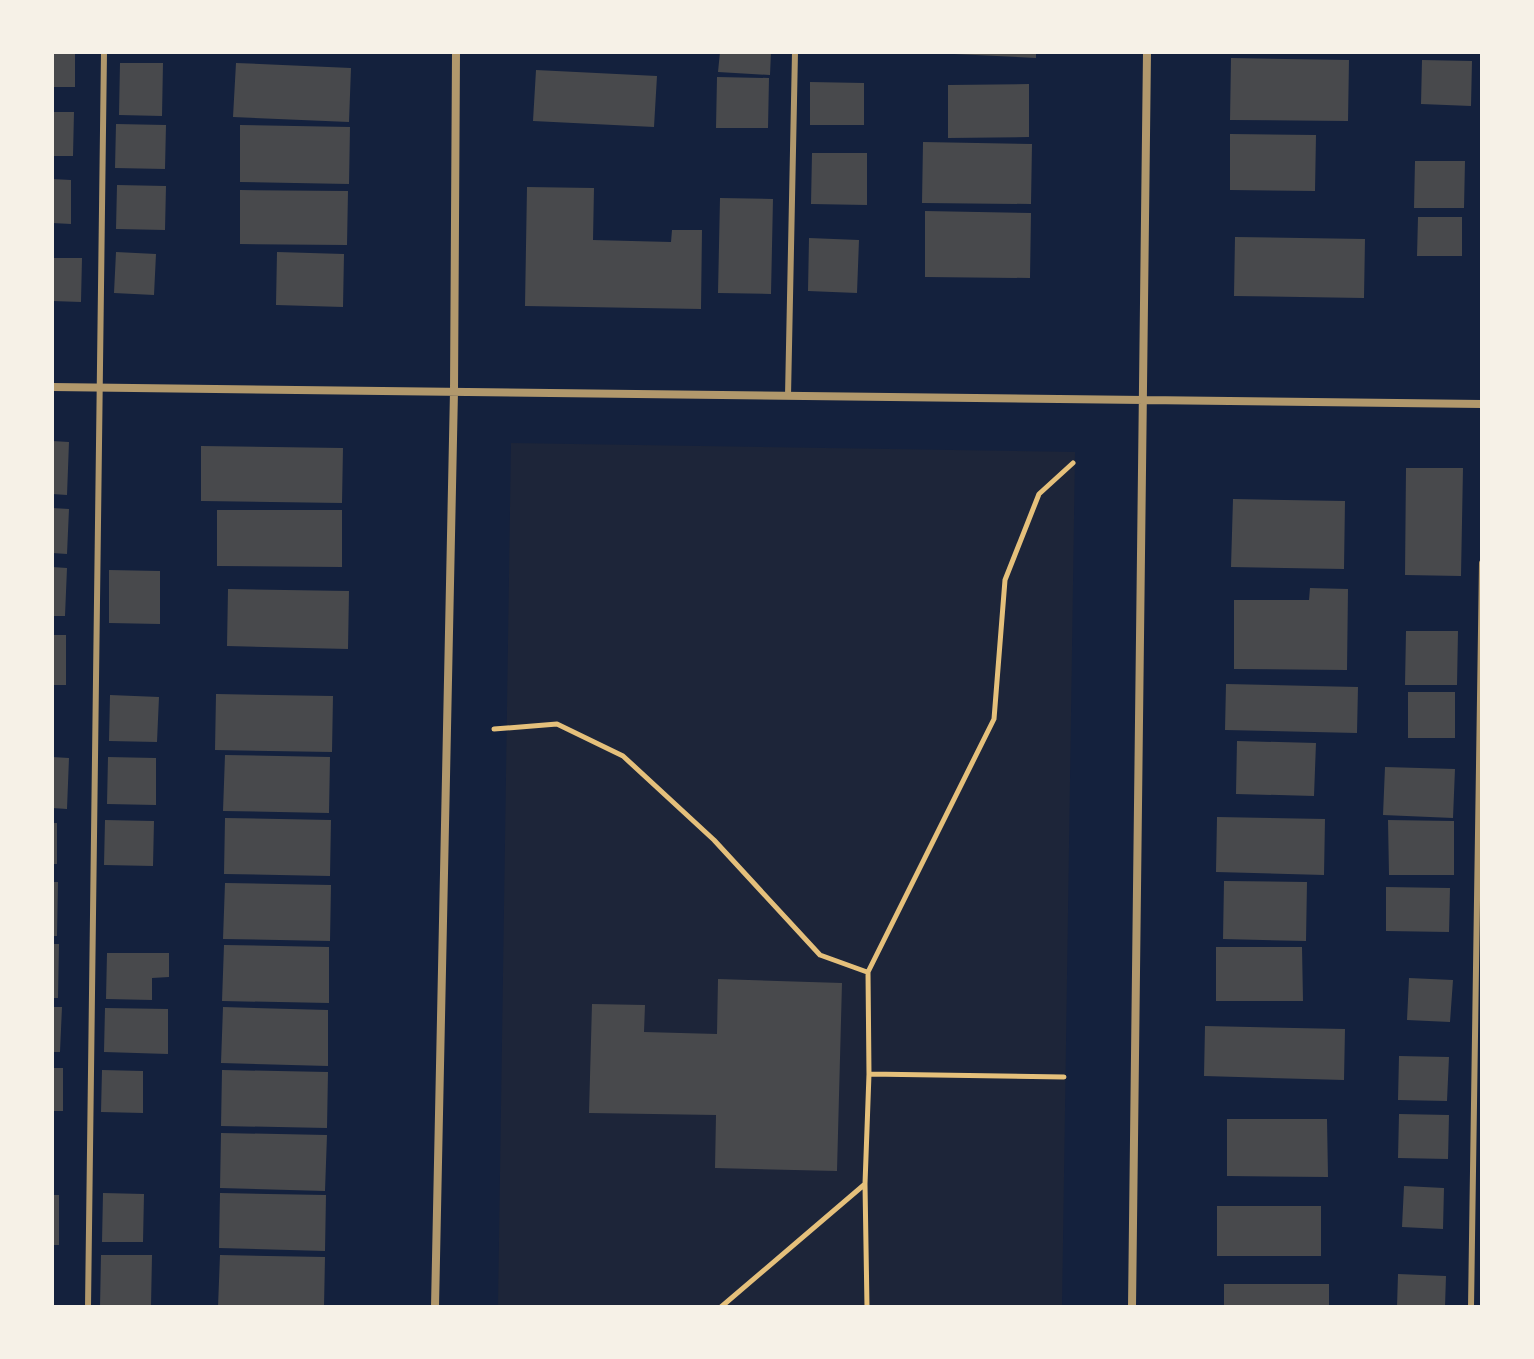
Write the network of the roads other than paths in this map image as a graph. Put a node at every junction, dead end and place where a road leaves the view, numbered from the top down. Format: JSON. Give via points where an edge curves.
{"nodes":[{"id":1,"x":104,"y":52,"type":"edge"},
{"id":2,"x":456,"y":52,"type":"edge"},
{"id":3,"x":795,"y":52,"type":"edge"},
{"id":4,"x":1147,"y":52,"type":"edge"},
{"id":5,"x":52,"y":387,"type":"edge"},
{"id":6,"x":100,"y":387,"type":"junction"},
{"id":7,"x":454,"y":391,"type":"junction"},
{"id":8,"x":788,"y":396,"type":"junction"},
{"id":9,"x":1144,"y":400,"type":"junction"},
{"id":10,"x":1482,"y":404,"type":"edge"},
{"id":11,"x":1482,"y":563,"type":"edge"},
{"id":12,"x":88,"y":1307,"type":"edge"},
{"id":13,"x":435,"y":1307,"type":"edge"},
{"id":14,"x":1132,"y":1307,"type":"edge"},
{"id":15,"x":1471,"y":1307,"type":"edge"}],
"edges":[{"from":1,"to":6,"type":"lane"},
{"from":2,"to":7,"type":"street"},
{"from":3,"to":8,"type":"lane"},
{"from":4,"to":9,"type":"street"},
{"from":5,"to":6,"type":"street"},
{"from":6,"to":7,"type":"street"},
{"from":6,"to":12,"type":"lane"},
{"from":7,"to":8,"type":"street"},
{"from":7,"to":13,"type":"street"},
{"from":8,"to":9,"type":"street"},
{"from":9,"to":10,"type":"street"},
{"from":9,"to":14,"type":"street"},
{"from":11,"to":15,"type":"lane"}]}
